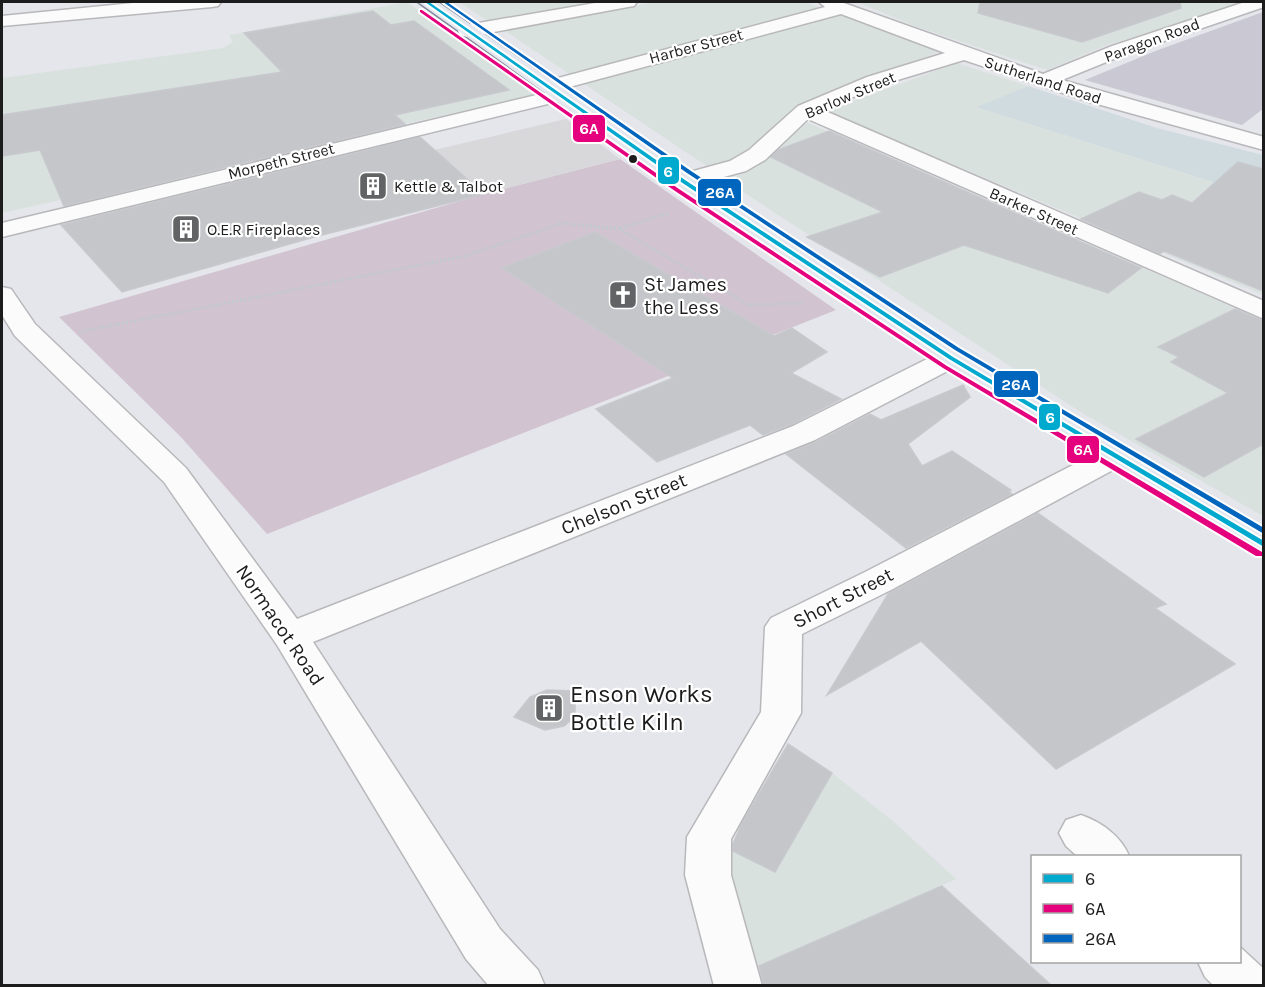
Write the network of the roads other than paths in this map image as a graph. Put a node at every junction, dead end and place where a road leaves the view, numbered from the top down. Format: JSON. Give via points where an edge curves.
{"nodes":[{"id":1,"x":212,"y":2,"type":"edge"},
{"id":2,"x":427,"y":2,"type":"edge"},
{"id":3,"x":628,"y":2,"type":"edge"},
{"id":4,"x":1261,"y":2,"type":"edge"},
{"id":5,"x":835,"y":5,"type":"edge"},
{"id":6,"x":2,"y":21,"type":"edge"},
{"id":7,"x":467,"y":31,"type":"junction"},
{"id":8,"x":963,"y":54,"type":"junction"},
{"id":9,"x":1044,"y":80,"type":"junction"},
{"id":10,"x":555,"y":91,"type":"junction"},
{"id":11,"x":805,"y":111,"type":"junction"},
{"id":12,"x":1263,"y":132,"type":"edge"},
{"id":13,"x":683,"y":181,"type":"junction"},
{"id":14,"x":2,"y":230,"type":"edge"},
{"id":15,"x":2,"y":296,"type":"edge"},
{"id":16,"x":1263,"y":311,"type":"edge"},
{"id":17,"x":22,"y":336,"type":"edge"},
{"id":18,"x":951,"y":358,"type":"junction"},
{"id":19,"x":1113,"y":457,"type":"junction"},
{"id":20,"x":1263,"y":545,"type":"edge"},
{"id":21,"x":290,"y":636,"type":"junction"},
{"id":22,"x":1223,"y":963,"type":"edge"},
{"id":23,"x":521,"y":986,"type":"edge"},
{"id":24,"x":738,"y":986,"type":"edge"},
{"id":25,"x":1248,"y":986,"type":"edge"}],
"edges":[{"from":1,"to":6,"type":"street","via":[[165,3],[57,18]]},
{"from":2,"to":7,"type":"main road"},
{"from":3,"to":7,"type":"street"},
{"from":4,"to":9,"type":"street","name":"Paragon Road"},
{"from":5,"to":8,"type":"street","name":"Sutherland Road"},
{"from":5,"to":10,"type":"street","name":"Harber Street"},
{"from":7,"to":10,"type":"main road"},
{"from":8,"to":9,"type":"street","name":"Sutherland Road"},
{"from":8,"to":11,"type":"street","name":"Barlow Street","via":[[874,81]]},
{"from":9,"to":12,"type":"street","name":"Sutherland Road","via":[[1187,124]]},
{"from":10,"to":13,"type":"main road"},
{"from":10,"to":14,"type":"street","name":"Morpeth Street"},
{"from":11,"to":13,"type":"street","name":"Barlow Street","via":[[757,155],[738,166]]},
{"from":11,"to":16,"type":"street","name":"Barker Street"},
{"from":13,"to":18,"type":"main road"},
{"from":15,"to":17,"type":"street","name":"Normacot Road"},
{"from":17,"to":21,"type":"street","name":"Normacot Road","via":[[175,475]]},
{"from":18,"to":19,"type":"main road"},
{"from":18,"to":21,"type":"street","name":"Chelson Street","via":[[804,433]]},
{"from":19,"to":20,"type":"main road"},
{"from":19,"to":24,"type":"street","name":"Short Street","via":[[784,627],[781,713],[709,837],[708,875]]},
{"from":21,"to":23,"type":"street","name":"Normacot Road","via":[[483,944]]},
{"from":22,"to":25,"type":"street"}]}
